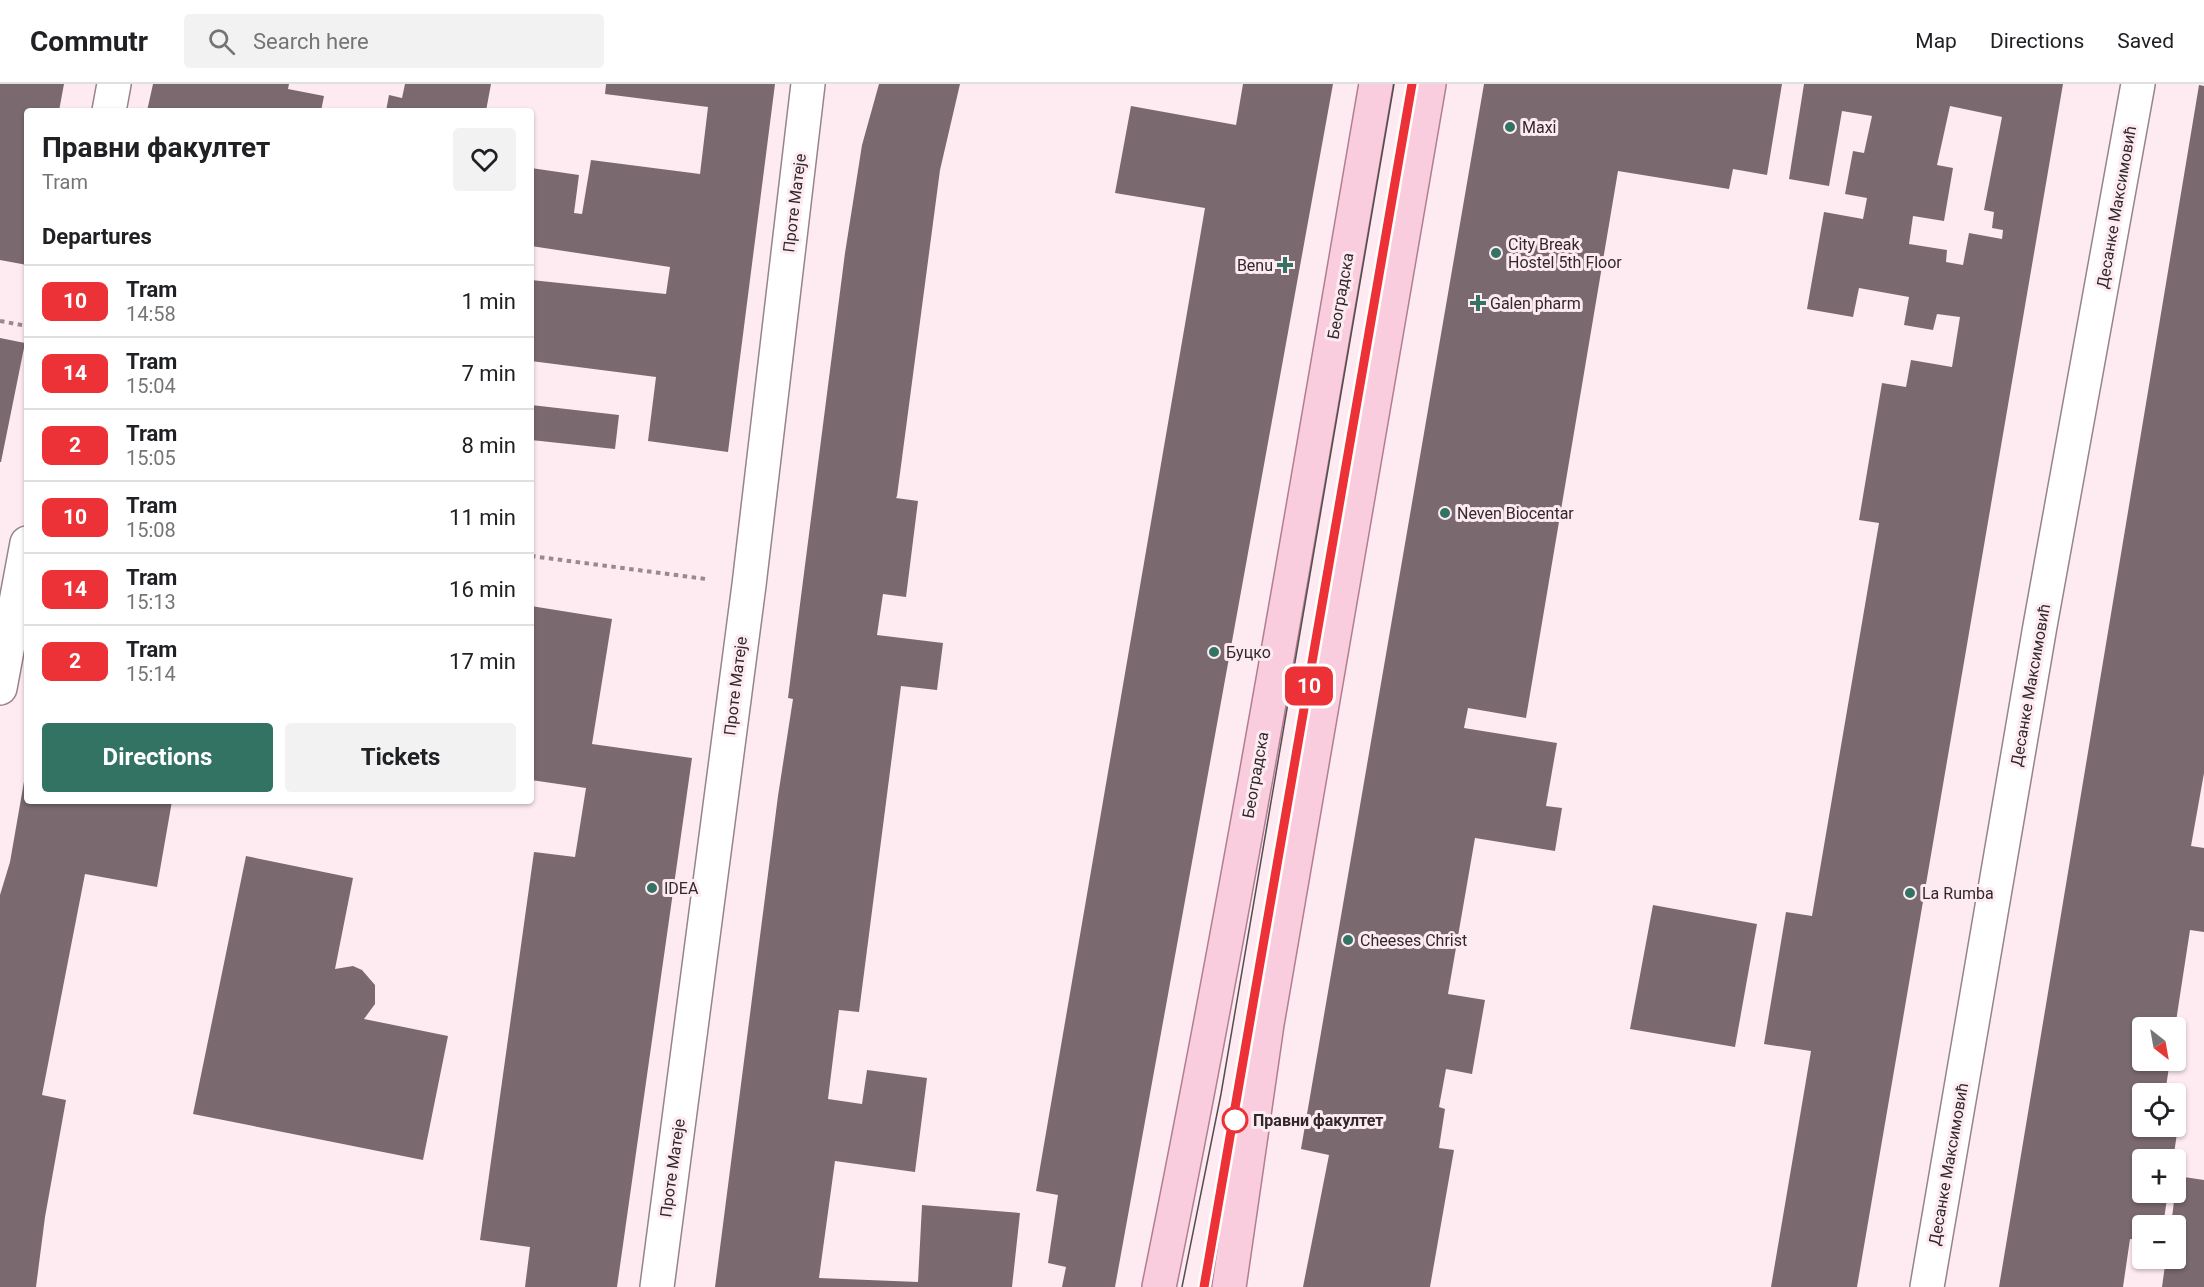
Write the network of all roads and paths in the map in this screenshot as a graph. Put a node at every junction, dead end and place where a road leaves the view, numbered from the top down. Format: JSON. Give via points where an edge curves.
{"nodes":[{"id":1,"x":114,"y":84,"type":"edge"},
{"id":2,"x":808,"y":84,"type":"edge"},
{"id":3,"x":1376,"y":84,"type":"edge"},
{"id":4,"x":1429,"y":84,"type":"edge"},
{"id":5,"x":2138,"y":84,"type":"edge"},
{"id":6,"x":110,"y":108,"type":"edge"},
{"id":7,"x":0,"y":321,"type":"edge"},
{"id":8,"x":24,"y":325,"type":"edge"},
{"id":9,"x":534,"y":556,"type":"edge"},
{"id":10,"x":24,"y":559,"type":"edge"},
{"id":11,"x":748,"y":585,"type":"junction"},
{"id":12,"x":0,"y":688,"type":"edge"},
{"id":13,"x":657,"y":1287,"type":"edge"},
{"id":14,"x":1159,"y":1287,"type":"edge"},
{"id":15,"x":1229,"y":1287,"type":"edge"},
{"id":16,"x":1927,"y":1287,"type":"edge"}],
"edges":[{"from":1,"to":6,"type":"street"},
{"from":2,"to":11,"type":"street","name":"Проте Матеје"},
{"from":3,"to":14,"type":"main road","name":"Београдска","via":[[1289,588]]},
{"from":4,"to":15,"type":"main road","via":[[1267,1024]]},
{"from":5,"to":16,"type":"street","name":"Десанке Максимовић"},
{"from":7,"to":8,"type":"path"},
{"from":9,"to":11,"type":"path"},
{"from":10,"to":12,"type":"street"},
{"from":11,"to":13,"type":"street","name":"Проте Матеје"}]}
